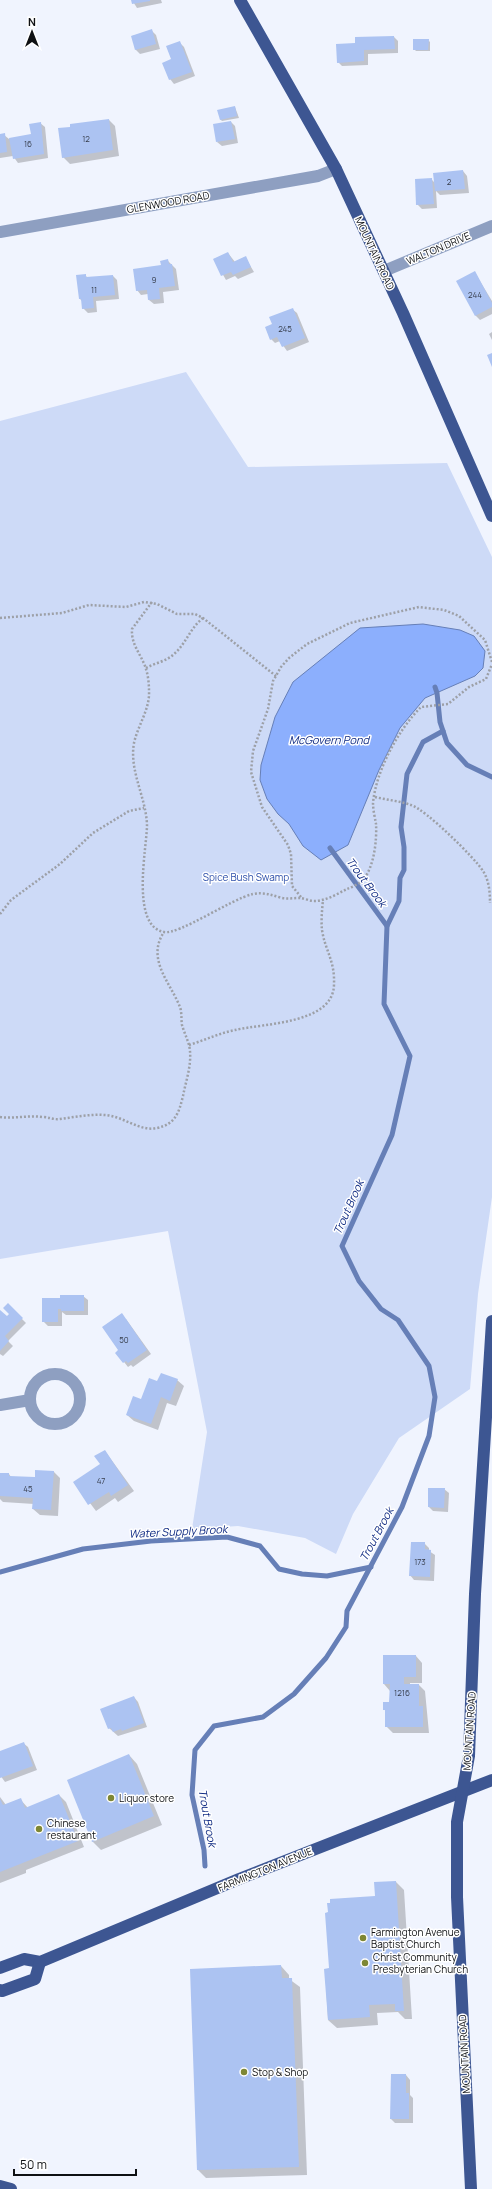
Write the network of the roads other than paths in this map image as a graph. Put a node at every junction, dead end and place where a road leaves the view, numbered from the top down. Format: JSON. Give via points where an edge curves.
{"nodes":[{"id":1,"x":240,"y":0,"type":"edge"},
{"id":2,"x":336,"y":169,"type":"junction"},
{"id":3,"x":492,"y":226,"type":"edge"},
{"id":4,"x":0,"y":232,"type":"edge"},
{"id":5,"x":384,"y":271,"type":"junction"},
{"id":6,"x":487,"y":494,"type":"edge"},
{"id":7,"x":492,"y":516,"type":"edge"},
{"id":8,"x":492,"y":1321,"type":"edge"},
{"id":9,"x":30,"y":1400,"type":"junction"},
{"id":10,"x":0,"y":1405,"type":"edge"},
{"id":11,"x":489,"y":1423,"type":"edge"},
{"id":12,"x":492,"y":1780,"type":"edge"},
{"id":13,"x":461,"y":1793,"type":"junction"},
{"id":14,"x":40,"y":1962,"type":"junction"},
{"id":15,"x":0,"y":1968,"type":"edge"},
{"id":16,"x":0,"y":1990,"type":"edge"},
{"id":17,"x":0,"y":2186,"type":"edge"},
{"id":18,"x":10,"y":2189,"type":"edge"},
{"id":19,"x":470,"y":2189,"type":"edge"}],
"edges":[{"from":1,"to":2,"type":"main road","name":"MOUNTAIN ROAD"},
{"from":2,"to":4,"type":"street","name":"GLENWOOD ROAD","via":[[318,176]]},
{"from":2,"to":5,"type":"main road","name":"MOUNTAIN ROAD"},
{"from":3,"to":5,"type":"street","name":"WALTON DRIVE"},
{"from":5,"to":6,"type":"main road","name":"MOUNTAIN ROAD"},
{"from":6,"to":7,"type":"main road","name":"MOUNTAIN ROAD"},
{"from":8,"to":11,"type":"main road","name":"MOUNTAIN ROAD"},
{"from":9,"to":9,"type":"street","via":[[37,1416],[44,1422],[57,1424],[73,1417],[81,1400],[75,1383],[68,1377],[56,1374],[39,1379]]},
{"from":9,"to":10,"type":"street"},
{"from":11,"to":13,"type":"main road","name":"MOUNTAIN ROAD","via":[[477,1566],[469,1756]]},
{"from":12,"to":13,"type":"main road","name":"FARMINGTON AVENUE"},
{"from":13,"to":14,"type":"main road","name":"FARMINGTON AVENUE","via":[[239,1879]]},
{"from":13,"to":19,"type":"main road","name":"MOUNTAIN ROAD","via":[[457,1822],[457,1897]]},
{"from":14,"to":15,"type":"main road","name":"FARMINGTON AVENUE","via":[[24,1959]]},
{"from":14,"to":16,"type":"main road","via":[[35,1979]]},
{"from":17,"to":18,"type":"main road"}]}
